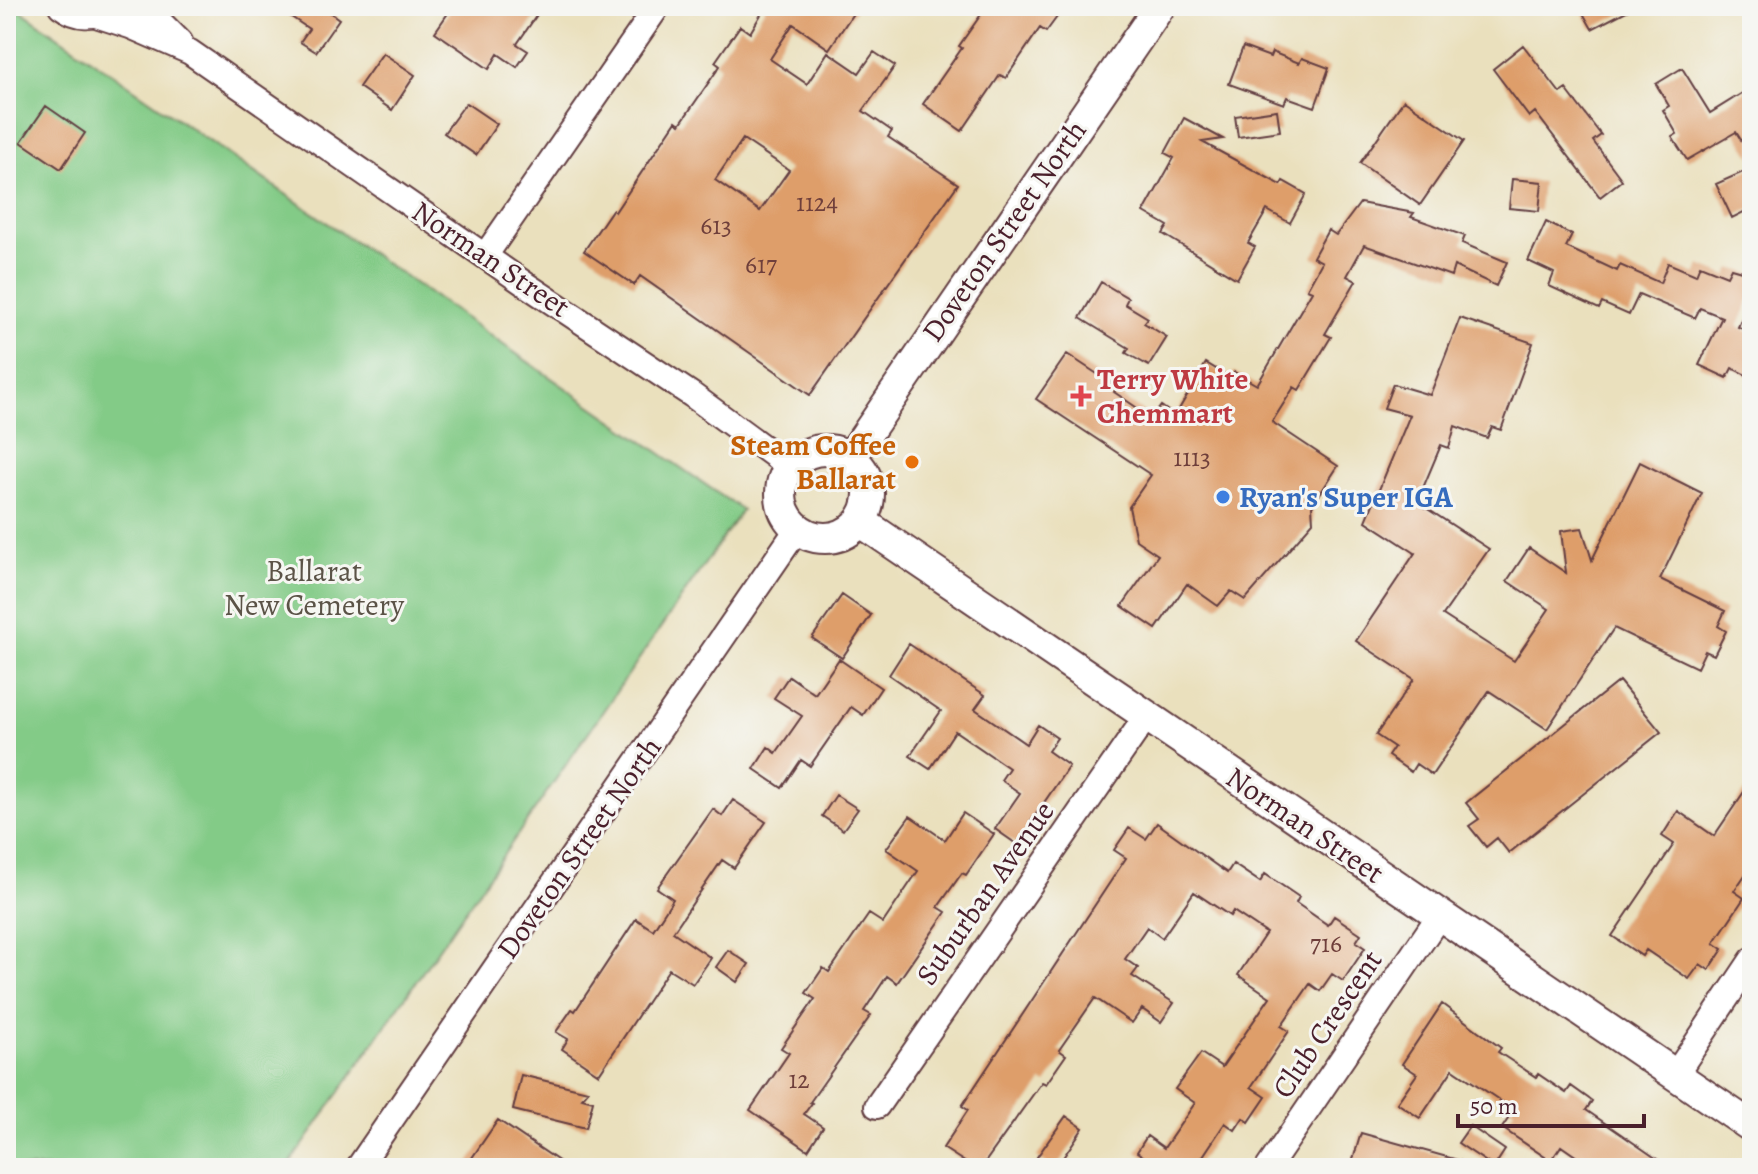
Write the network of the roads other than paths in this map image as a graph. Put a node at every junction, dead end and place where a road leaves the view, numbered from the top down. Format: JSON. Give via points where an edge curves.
{"nodes":[{"id":1,"x":61,"y":6,"type":"edge"},
{"id":2,"x":144,"y":6,"type":"edge"},
{"id":3,"x":658,"y":6,"type":"edge"},
{"id":4,"x":1160,"y":6,"type":"edge"},
{"id":5,"x":104,"y":10,"type":"edge"},
{"id":6,"x":190,"y":52,"type":"junction"},
{"id":7,"x":485,"y":256,"type":"junction"},
{"id":8,"x":850,"y":458,"type":"junction"},
{"id":9,"x":790,"y":467,"type":"junction"},
{"id":10,"x":860,"y":521,"type":"junction"},
{"id":11,"x":798,"y":528,"type":"junction"},
{"id":12,"x":1146,"y":717,"type":"junction"},
{"id":13,"x":1439,"y":916,"type":"junction"},
{"id":14,"x":1752,"y":960,"type":"edge"},
{"id":15,"x":1675,"y":1075,"type":"junction"},
{"id":16,"x":877,"y":1106,"type":"dead end"},
{"id":17,"x":1752,"y":1127,"type":"edge"},
{"id":18,"x":358,"y":1168,"type":"edge"},
{"id":19,"x":1268,"y":1168,"type":"edge"}],
"edges":[{"from":1,"to":5,"type":"street","name":"Norman Street","via":[[75,15]]},
{"from":2,"to":6,"type":"street","name":"Norman Street"},
{"from":3,"to":7,"type":"street"},
{"from":4,"to":8,"type":"main road","name":"Doveton Street North"},
{"from":5,"to":6,"type":"street","name":"Norman Street"},
{"from":6,"to":7,"type":"street","name":"Norman Street"},
{"from":7,"to":9,"type":"street","name":"Norman Street"},
{"from":8,"to":9,"type":"main road","via":[[825,449]]},
{"from":8,"to":10,"type":"main road","via":[[867,481],[867,509]]},
{"from":9,"to":11,"type":"main road","via":[[781,492],[783,506]]},
{"from":10,"to":11,"type":"main road","via":[[837,536],[810,535]]},
{"from":10,"to":12,"type":"main road","name":"Norman Street"},
{"from":11,"to":18,"type":"street","name":"Doveton Street North"},
{"from":12,"to":13,"type":"main road","name":"Norman Street"},
{"from":12,"to":16,"type":"street","name":"Suburban Avenue"},
{"from":13,"to":15,"type":"main road","name":"Norman Street"},
{"from":13,"to":19,"type":"street","name":"Club Crescent"},
{"from":14,"to":15,"type":"street"},
{"from":15,"to":17,"type":"main road","name":"Norman Street"}]}
